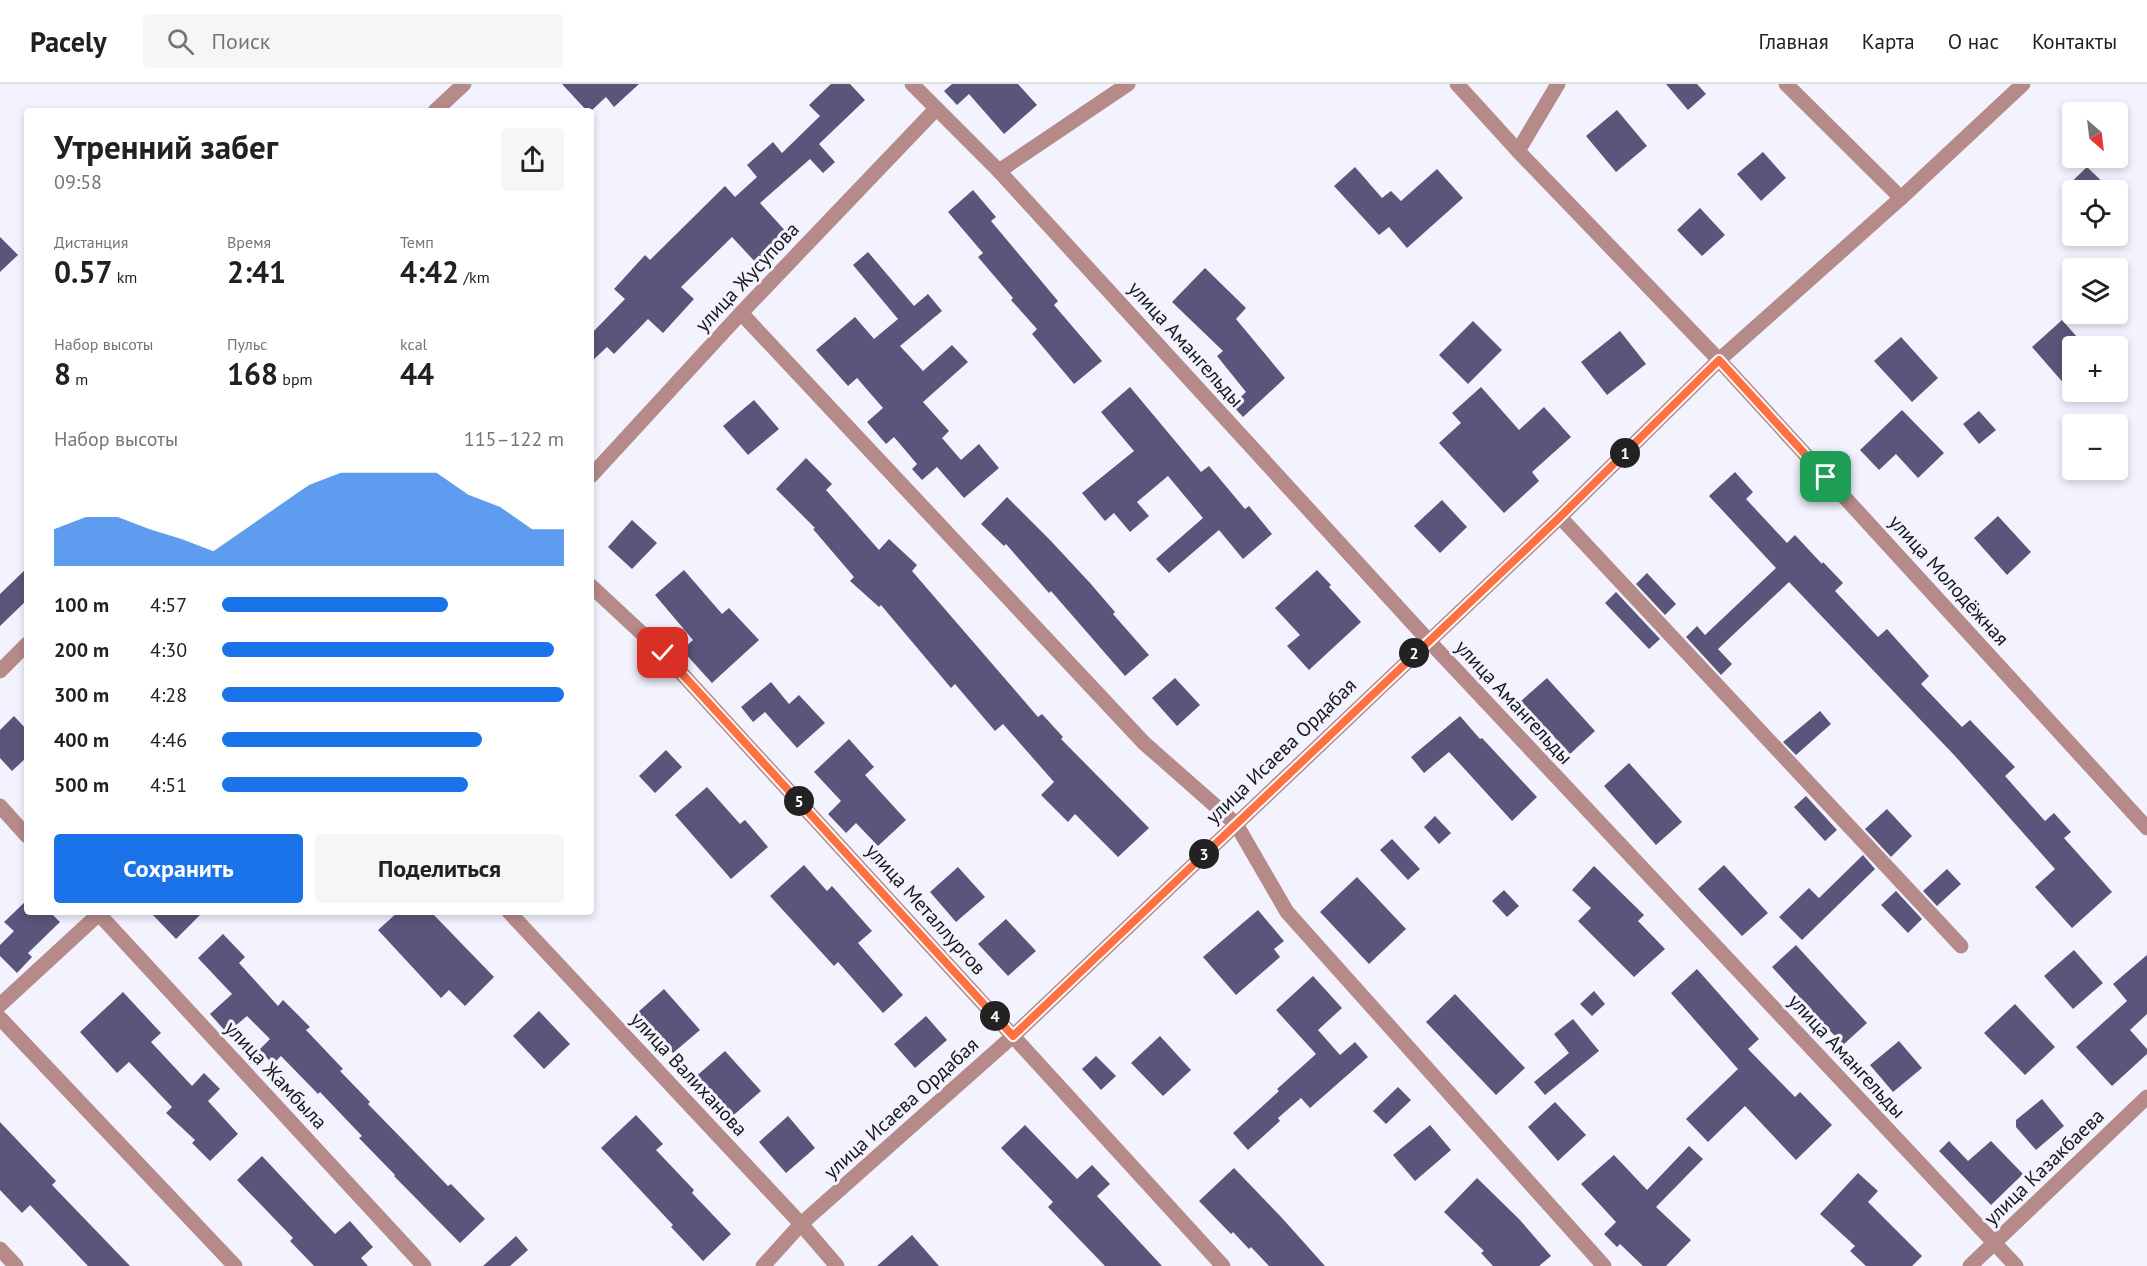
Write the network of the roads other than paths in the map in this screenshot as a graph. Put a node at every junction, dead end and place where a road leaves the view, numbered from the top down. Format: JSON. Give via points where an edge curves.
{"nodes":[{"id":1,"x":464,"y":84,"type":"edge"},
{"id":2,"x":912,"y":84,"type":"edge"},
{"id":3,"x":1128,"y":84,"type":"edge"},
{"id":4,"x":1457,"y":84,"type":"edge"},
{"id":5,"x":1558,"y":84,"type":"edge"},
{"id":6,"x":1786,"y":84,"type":"edge"},
{"id":7,"x":2023,"y":84,"type":"edge"},
{"id":8,"x":438,"y":108,"type":"edge"},
{"id":9,"x":936,"y":109,"type":"junction"},
{"id":10,"x":1518,"y":151,"type":"junction"},
{"id":11,"x":999,"y":171,"type":"junction"},
{"id":12,"x":1900,"y":198,"type":"junction"},
{"id":13,"x":741,"y":314,"type":"junction"},
{"id":14,"x":1719,"y":360,"type":"junction"},
{"id":15,"x":594,"y":473,"type":"edge"},
{"id":16,"x":1560,"y":517,"type":"junction"},
{"id":17,"x":594,"y":589,"type":"edge"},
{"id":18,"x":1428,"y":640,"type":"junction"},
{"id":19,"x":24,"y":647,"type":"edge"},
{"id":20,"x":0,"y":671,"type":"edge"},
{"id":21,"x":0,"y":806,"type":"edge"},
{"id":22,"x":1236,"y":824,"type":"junction"},
{"id":23,"x":2147,"y":828,"type":"edge"},
{"id":24,"x":24,"y":833,"type":"edge"},
{"id":25,"x":96,"y":915,"type":"edge"},
{"id":26,"x":100,"y":915,"type":"edge"},
{"id":27,"x":512,"y":915,"type":"edge"},
{"id":28,"x":1960,"y":946,"type":"dead end"},
{"id":29,"x":0,"y":1005,"type":"edge"},
{"id":30,"x":0,"y":1018,"type":"edge"},
{"id":31,"x":1013,"y":1036,"type":"junction"},
{"id":32,"x":2147,"y":1097,"type":"edge"},
{"id":33,"x":801,"y":1224,"type":"junction"},
{"id":34,"x":1995,"y":1243,"type":"junction"},
{"id":35,"x":0,"y":1249,"type":"edge"},
{"id":36,"x":16,"y":1266,"type":"edge"},
{"id":37,"x":235,"y":1266,"type":"edge"},
{"id":38,"x":424,"y":1266,"type":"edge"},
{"id":39,"x":763,"y":1266,"type":"edge"},
{"id":40,"x":837,"y":1266,"type":"edge"},
{"id":41,"x":1223,"y":1266,"type":"edge"},
{"id":42,"x":1604,"y":1266,"type":"edge"},
{"id":43,"x":1970,"y":1266,"type":"edge"},
{"id":44,"x":2016,"y":1266,"type":"edge"}],
"edges":[{"from":1,"to":8,"type":"street"},
{"from":2,"to":9,"type":"street","name":"улица Амангельды"},
{"from":3,"to":11,"type":"street"},
{"from":4,"to":10,"type":"street","name":"улица Молодёжная"},
{"from":5,"to":10,"type":"street"},
{"from":6,"to":12,"type":"street"},
{"from":7,"to":12,"type":"street","name":"улица Исаева Ордабая"},
{"from":9,"to":11,"type":"street","name":"улица Амангельды"},
{"from":9,"to":13,"type":"street","name":"улица Жусупова"},
{"from":10,"to":14,"type":"street","name":"улица Молодёжная"},
{"from":11,"to":18,"type":"street","name":"улица Амангельды"},
{"from":12,"to":14,"type":"street","name":"улица Исаева Ордабая"},
{"from":13,"to":15,"type":"street","name":"улица Жусупова"},
{"from":13,"to":22,"type":"street","via":[[1144,743]]},
{"from":14,"to":16,"type":"street","name":"улица Исаева Ордабая"},
{"from":14,"to":23,"type":"street","name":"улица Молодёжная"},
{"from":16,"to":18,"type":"street","name":"улица Исаева Ордабая"},
{"from":16,"to":28,"type":"street"},
{"from":17,"to":31,"type":"street","name":"улица Металлургов","via":[[663,653]]},
{"from":18,"to":22,"type":"street","name":"улица Исаева Ордабая"},
{"from":18,"to":34,"type":"street","name":"улица Амангельды"},
{"from":19,"to":20,"type":"street"},
{"from":21,"to":24,"type":"street"},
{"from":22,"to":31,"type":"street","name":"улица Исаева Ордабая"},
{"from":22,"to":42,"type":"street","via":[[1287,912]]},
{"from":25,"to":29,"type":"street"},
{"from":26,"to":38,"type":"street","name":"улица Жамбыла"},
{"from":27,"to":33,"type":"street","name":"улица Валиханова"},
{"from":30,"to":37,"type":"street"},
{"from":31,"to":33,"type":"street","name":"улица Исаева Ордабая"},
{"from":31,"to":41,"type":"street","name":"улица Металлургов"},
{"from":32,"to":34,"type":"street","name":"улица Казакбаева"},
{"from":33,"to":39,"type":"street","name":"улица Исаева Ордабая"},
{"from":33,"to":40,"type":"street","name":"улица Валиханова"},
{"from":34,"to":43,"type":"street","name":"улица Казакбаева"},
{"from":34,"to":44,"type":"street","name":"улица Амангельды"},
{"from":35,"to":36,"type":"street"}]}
